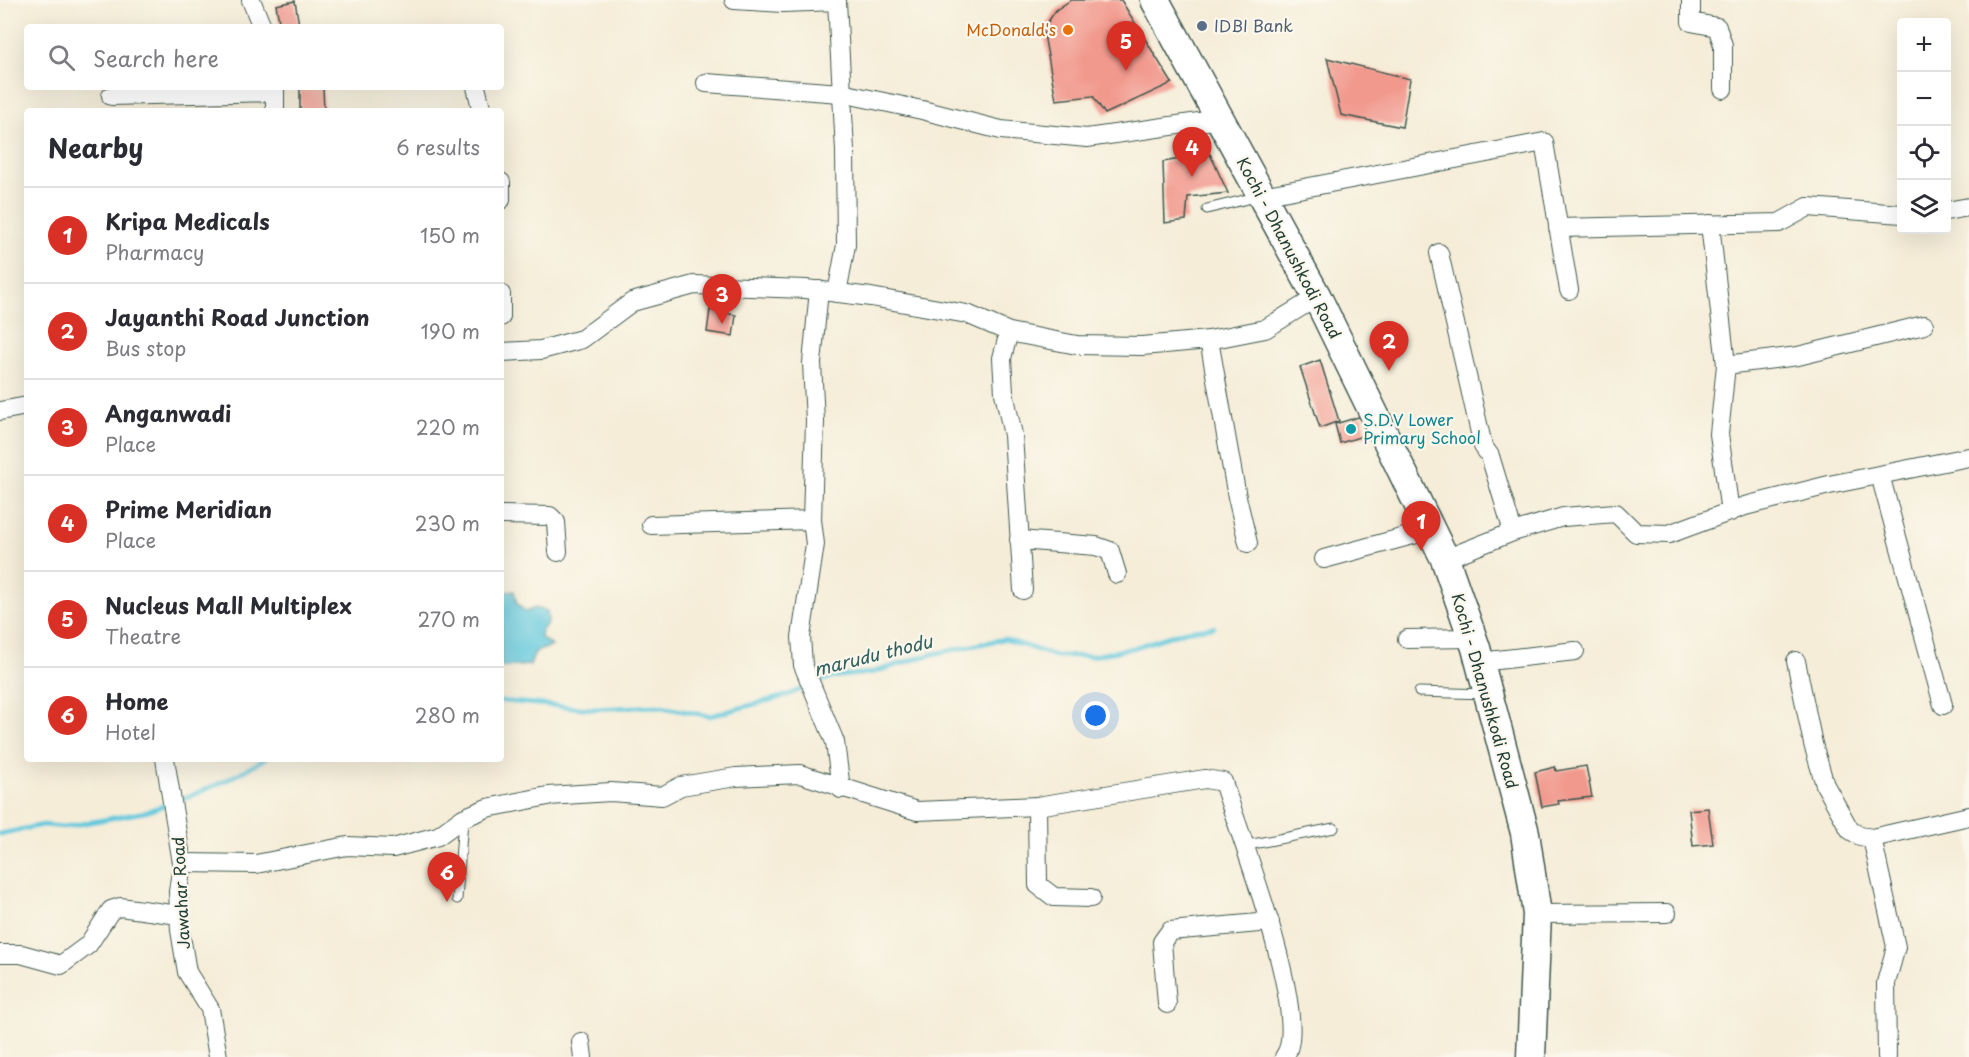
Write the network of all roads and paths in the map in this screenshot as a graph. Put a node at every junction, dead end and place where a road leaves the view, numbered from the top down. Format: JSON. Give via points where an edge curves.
{"nodes":[{"id":1,"x":251,"y":0,"type":"edge"},
{"id":2,"x":735,"y":0,"type":"edge"},
{"id":3,"x":1155,"y":0,"type":"edge"},
{"id":4,"x":1691,"y":0,"type":"edge"},
{"id":5,"x":261,"y":24,"type":"edge"},
{"id":6,"x":706,"y":83,"type":"dead end"},
{"id":7,"x":1723,"y":89,"type":"dead end"},
{"id":8,"x":252,"y":90,"type":"edge"},
{"id":9,"x":275,"y":90,"type":"edge"},
{"id":10,"x":477,"y":90,"type":"edge"},
{"id":11,"x":841,"y":93,"type":"junction"},
{"id":12,"x":111,"y":96,"type":"dead end"},
{"id":13,"x":274,"y":108,"type":"edge"},
{"id":14,"x":481,"y":108,"type":"edge"},
{"id":15,"x":1220,"y":119,"type":"junction"},
{"id":16,"x":1262,"y":196,"type":"junction"},
{"id":17,"x":1969,"y":207,"type":"edge"},
{"id":18,"x":1207,"y":209,"type":"dead end"},
{"id":19,"x":1951,"y":209,"type":"edge"},
{"id":20,"x":1897,"y":214,"type":"edge"},
{"id":21,"x":1710,"y":224,"type":"junction"},
{"id":22,"x":1558,"y":228,"type":"junction"},
{"id":23,"x":1439,"y":253,"type":"dead end"},
{"id":24,"x":819,"y":290,"type":"junction"},
{"id":25,"x":1569,"y":290,"type":"dead end"},
{"id":26,"x":837,"y":293,"type":"junction"},
{"id":27,"x":1317,"y":297,"type":"junction"},
{"id":28,"x":1924,"y":325,"type":"dead end"},
{"id":29,"x":1009,"y":332,"type":"junction"},
{"id":30,"x":1209,"y":340,"type":"junction"},
{"id":31,"x":504,"y":352,"type":"edge"},
{"id":32,"x":1726,"y":364,"type":"junction"},
{"id":33,"x":24,"y":407,"type":"edge"},
{"id":34,"x":0,"y":411,"type":"edge"},
{"id":35,"x":1969,"y":456,"type":"edge"},
{"id":36,"x":1880,"y":475,"type":"junction"},
{"id":37,"x":1730,"y":512,"type":"junction"},
{"id":38,"x":504,"y":515,"type":"edge"},
{"id":39,"x":812,"y":520,"type":"junction"},
{"id":40,"x":651,"y":525,"type":"dead end"},
{"id":41,"x":1431,"y":530,"type":"junction"},
{"id":42,"x":1513,"y":532,"type":"junction"},
{"id":43,"x":1018,"y":540,"type":"junction"},
{"id":44,"x":1248,"y":543,"type":"dead end"},
{"id":45,"x":558,"y":552,"type":"dead end"},
{"id":46,"x":1324,"y":559,"type":"dead end"},
{"id":47,"x":1445,"y":559,"type":"junction"},
{"id":48,"x":1117,"y":574,"type":"dead end"},
{"id":49,"x":1023,"y":590,"type":"dead end"},
{"id":50,"x":1407,"y":639,"type":"dead end"},
{"id":51,"x":1476,"y":650,"type":"junction"},
{"id":52,"x":1575,"y":651,"type":"dead end"},
{"id":53,"x":1796,"y":661,"type":"dead end"},
{"id":54,"x":1419,"y":692,"type":"dead end"},
{"id":55,"x":1488,"y":694,"type":"junction"},
{"id":56,"x":1943,"y":705,"type":"dead end"},
{"id":57,"x":166,"y":762,"type":"edge"},
{"id":58,"x":841,"y":789,"type":"junction"},
{"id":59,"x":1037,"y":806,"type":"junction"},
{"id":60,"x":1969,"y":816,"type":"edge"},
{"id":61,"x":463,"y":818,"type":"junction"},
{"id":62,"x":1334,"y":828,"type":"dead end"},
{"id":63,"x":1872,"y":838,"type":"junction"},
{"id":64,"x":1243,"y":846,"type":"junction"},
{"id":65,"x":182,"y":863,"type":"junction"},
{"id":66,"x":1091,"y":898,"type":"dead end"},
{"id":67,"x":457,"y":899,"type":"dead end"},
{"id":68,"x":1537,"y":914,"type":"junction"},
{"id":69,"x":1667,"y":914,"type":"dead end"},
{"id":70,"x":179,"y":915,"type":"junction"},
{"id":71,"x":1270,"y":922,"type":"junction"},
{"id":72,"x":0,"y":954,"type":"edge"},
{"id":73,"x":1167,"y":1004,"type":"dead end"},
{"id":74,"x":218,"y":1057,"type":"edge"},
{"id":75,"x":1284,"y":1057,"type":"edge"},
{"id":76,"x":1531,"y":1057,"type":"edge"},
{"id":77,"x":1887,"y":1057,"type":"edge"}],
"edges":[{"from":1,"to":5,"type":"street"},
{"from":2,"to":11,"type":"street","via":[[837,1]]},
{"from":3,"to":15,"type":"highway","name":"Kochi - Dhanushkodi Road"},
{"from":4,"to":7,"type":"street","via":[[1691,22],[1717,27],[1724,45]]},
{"from":6,"to":11,"type":"street"},
{"from":8,"to":12,"type":"street"},
{"from":9,"to":13,"type":"street"},
{"from":10,"to":14,"type":"street"},
{"from":11,"to":15,"type":"street","via":[[1001,130],[1087,138]]},
{"from":11,"to":26,"type":"street","via":[[846,245]]},
{"from":15,"to":16,"type":"highway","name":"Kochi - Dhanushkodi Road"},
{"from":16,"to":18,"type":"lane"},
{"from":16,"to":22,"type":"street","via":[[1544,142]]},
{"from":16,"to":27,"type":"highway","name":"Kochi - Dhanushkodi Road"},
{"from":17,"to":19,"type":"street"},
{"from":20,"to":21,"type":"street","via":[[1808,207],[1779,223]]},
{"from":21,"to":22,"type":"street"},
{"from":21,"to":32,"type":"street"},
{"from":22,"to":25,"type":"street"},
{"from":23,"to":42,"type":"street","via":[[1482,446],[1490,456]]},
{"from":24,"to":26,"type":"street"},
{"from":24,"to":31,"type":"street","via":[[693,285],[632,302],[582,339],[541,350]]},
{"from":24,"to":39,"type":"street","via":[[812,363]]},
{"from":26,"to":29,"type":"street","via":[[967,314]]},
{"from":27,"to":30,"type":"street","via":[[1265,329]]},
{"from":27,"to":41,"type":"highway","name":"Kochi - Dhanushkodi Road"},
{"from":28,"to":32,"type":"street","via":[[1798,356]]},
{"from":29,"to":30,"type":"street","via":[[1077,345],[1142,346]]},
{"from":29,"to":43,"type":"street","via":[[1002,358],[1013,435]]},
{"from":30,"to":44,"type":"street"},
{"from":32,"to":37,"type":"street","via":[[1719,434]]},
{"from":33,"to":34,"type":"street"},
{"from":35,"to":36,"type":"street"},
{"from":36,"to":37,"type":"street"},
{"from":36,"to":56,"type":"street"},
{"from":37,"to":42,"type":"street","via":[[1669,534],[1636,533],[1616,513],[1563,517]]},
{"from":38,"to":45,"type":"street","via":[[550,516],[556,522]]},
{"from":39,"to":40,"type":"street"},
{"from":39,"to":58,"type":"street","via":[[815,544],[801,637],[803,665],[835,742]]},
{"from":41,"to":46,"type":"street"},
{"from":41,"to":47,"type":"highway","name":"Kochi - Dhanushkodi Road"},
{"from":42,"to":47,"type":"street"},
{"from":43,"to":48,"type":"street","via":[[1096,546],[1110,551]]},
{"from":43,"to":49,"type":"street"},
{"from":47,"to":51,"type":"highway","name":"Kochi - Dhanushkodi Road"},
{"from":50,"to":51,"type":"street"},
{"from":51,"to":52,"type":"street"},
{"from":51,"to":55,"type":"highway","name":"Kochi - Dhanushkodi Road"},
{"from":53,"to":63,"type":"street","via":[[1825,785],[1850,830]]},
{"from":54,"to":55,"type":"lane"},
{"from":55,"to":68,"type":"highway","name":"Kochi - Dhanushkodi Road","via":[[1525,833]]},
{"from":57,"to":65,"type":"street","name":"Jawahar Road"},
{"from":58,"to":59,"type":"street","via":[[917,811]]},
{"from":58,"to":61,"type":"street","via":[[800,774],[736,777],[681,786],[662,796],[611,792],[548,796],[487,808]]},
{"from":59,"to":64,"type":"street","via":[[1205,779],[1223,782]]},
{"from":59,"to":66,"type":"street","via":[[1038,885],[1054,897]]},
{"from":60,"to":63,"type":"street"},
{"from":61,"to":65,"type":"street","via":[[438,837],[393,848],[346,846],[256,864]]},
{"from":61,"to":67,"type":"lane"},
{"from":62,"to":64,"type":"lane"},
{"from":63,"to":77,"type":"street","via":[[1896,946],[1886,983]]},
{"from":64,"to":71,"type":"street"},
{"from":65,"to":70,"type":"street","name":"Jawahar Road"},
{"from":68,"to":69,"type":"street"},
{"from":68,"to":76,"type":"highway","name":"Kochi - Dhanushkodi Road"},
{"from":70,"to":72,"type":"street","via":[[120,907],[111,910],[88,945],[61,965],[21,954]]},
{"from":70,"to":74,"type":"street","name":"Jawahar Road","via":[[187,972],[210,1009]]},
{"from":71,"to":73,"type":"street","via":[[1170,931],[1162,942]]},
{"from":71,"to":75,"type":"street","via":[[1291,1010],[1290,1050]]}]}
